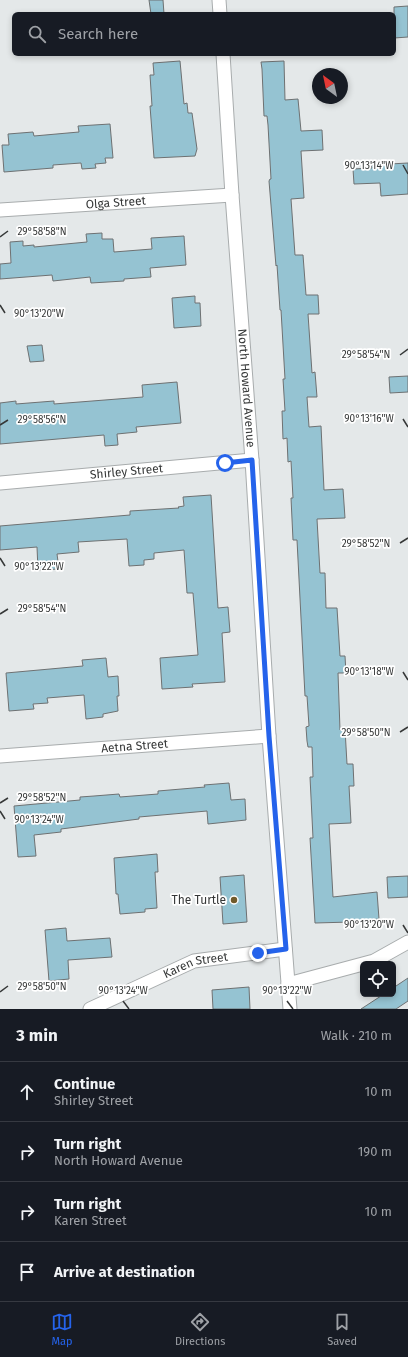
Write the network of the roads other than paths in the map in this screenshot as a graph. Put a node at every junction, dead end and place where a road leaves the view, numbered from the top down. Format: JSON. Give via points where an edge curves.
{"nodes":[{"id":1,"x":220,"y":0,"type":"edge"},
{"id":2,"x":220,"y":12,"type":"edge"},
{"id":3,"x":223,"y":56,"type":"edge"},
{"id":4,"x":232,"y":196,"type":"junction"},
{"id":5,"x":0,"y":210,"type":"edge"},
{"id":6,"x":252,"y":460,"type":"junction"},
{"id":7,"x":0,"y":483,"type":"edge"},
{"id":8,"x":269,"y":736,"type":"junction"},
{"id":9,"x":0,"y":756,"type":"edge"},
{"id":10,"x":408,"y":942,"type":"edge"},
{"id":11,"x":286,"y":949,"type":"junction"},
{"id":12,"x":288,"y":984,"type":"junction"},
{"id":13,"x":90,"y":1009,"type":"edge"},
{"id":14,"x":290,"y":1009,"type":"edge"}],
"edges":[{"from":1,"to":2,"type":"street"},
{"from":3,"to":4,"type":"street","name":"North Howard Avenue"},
{"from":4,"to":5,"type":"street","name":"Olga Street"},
{"from":4,"to":6,"type":"street","name":"North Howard Avenue"},
{"from":6,"to":7,"type":"street","name":"Shirley Street"},
{"from":6,"to":8,"type":"street","name":"North Howard Avenue"},
{"from":8,"to":9,"type":"street","name":"Aetna Street"},
{"from":8,"to":11,"type":"street","name":"North Howard Avenue"},
{"from":10,"to":12,"type":"street","via":[[374,961]]},
{"from":11,"to":12,"type":"street","name":"North Howard Avenue"},
{"from":11,"to":13,"type":"street","name":"Karen Street","via":[[194,961]]},
{"from":12,"to":14,"type":"street","name":"North Howard Avenue"}]}
